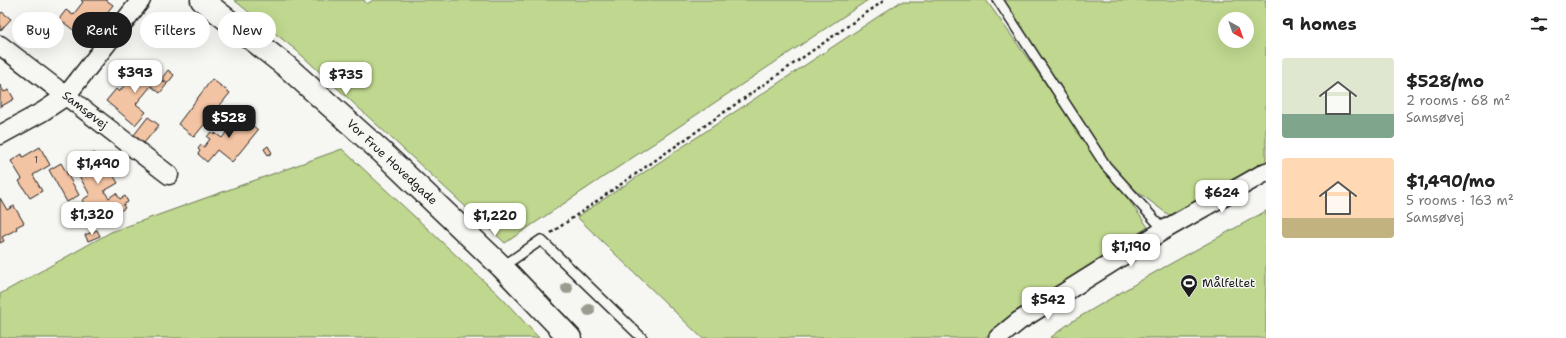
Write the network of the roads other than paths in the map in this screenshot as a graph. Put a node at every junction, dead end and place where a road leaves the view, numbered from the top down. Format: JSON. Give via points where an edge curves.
{"nodes":[{"id":1,"x":141,"y":0,"type":"edge"},
{"id":2,"x":202,"y":0,"type":"edge"},
{"id":3,"x":998,"y":0,"type":"edge"},
{"id":4,"x":0,"y":45,"type":"edge"},
{"id":5,"x":66,"y":96,"type":"junction"},
{"id":6,"x":0,"y":134,"type":"edge"},
{"id":7,"x":1266,"y":172,"type":"edge"},
{"id":8,"x":169,"y":175,"type":"dead end"},
{"id":9,"x":1164,"y":230,"type":"junction"},
{"id":10,"x":502,"y":268,"type":"junction"},
{"id":11,"x":570,"y":338,"type":"edge"},
{"id":12,"x":642,"y":338,"type":"edge"},
{"id":13,"x":998,"y":338,"type":"edge"}],
"edges":[{"from":1,"to":5,"type":"street"},
{"from":2,"to":10,"type":"street","name":"Vor Frue Hovedgade","via":[[286,66],[383,153]]},
{"from":3,"to":9,"type":"lane","via":[[1106,166]]},
{"from":4,"to":5,"type":"street","name":"Samsøvej"},
{"from":5,"to":6,"type":"street"},
{"from":5,"to":8,"type":"street","name":"Samsøvej"},
{"from":7,"to":9,"type":"street"},
{"from":9,"to":13,"type":"street","via":[[1019,321]]},
{"from":10,"to":11,"type":"street","name":"Vor Frue Hovedgade"},
{"from":10,"to":12,"type":"lane","via":[[541,240]]}]}
